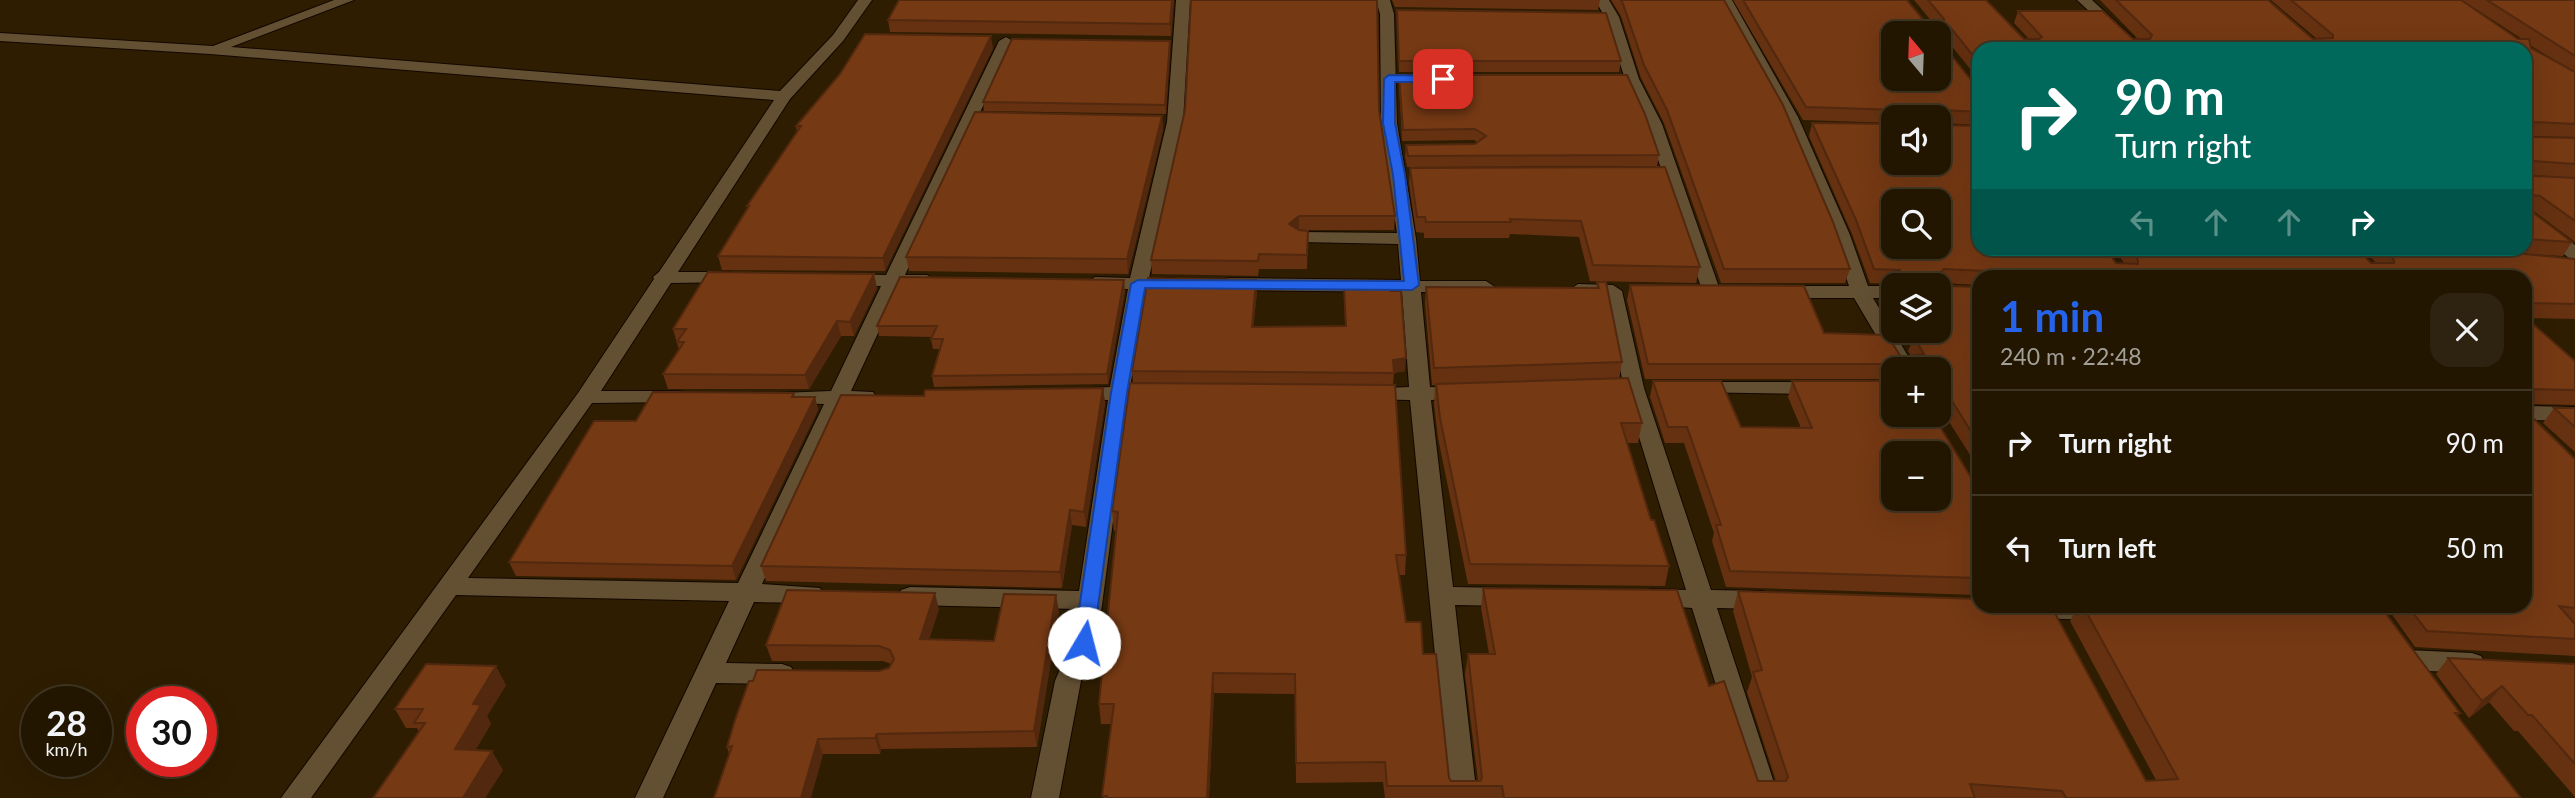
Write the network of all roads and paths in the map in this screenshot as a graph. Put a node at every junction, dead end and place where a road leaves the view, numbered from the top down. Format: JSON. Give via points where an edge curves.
{"nodes":[{"id":1,"x":347,"y":0,"type":"edge"},
{"id":2,"x":865,"y":0,"type":"edge"},
{"id":3,"x":1183,"y":0,"type":"edge"},
{"id":4,"x":1725,"y":0,"type":"edge"},
{"id":5,"x":2084,"y":0,"type":"edge"},
{"id":6,"x":1390,"y":9,"type":"edge"},
{"id":7,"x":1604,"y":11,"type":"edge"},
{"id":8,"x":0,"y":37,"type":"edge"},
{"id":9,"x":1005,"y":41,"type":"dead end"},
{"id":10,"x":2130,"y":42,"type":"edge"},
{"id":11,"x":210,"y":50,"type":"junction"},
{"id":12,"x":784,"y":96,"type":"junction"},
{"id":13,"x":2532,"y":222,"type":"edge"},
{"id":14,"x":1300,"y":237,"type":"edge"},
{"id":15,"x":1407,"y":239,"type":"junction"},
{"id":16,"x":2570,"y":255,"type":"edge"},
{"id":17,"x":662,"y":277,"type":"junction"},
{"id":18,"x":757,"y":278,"type":"edge"},
{"id":19,"x":825,"y":279,"type":"edge"},
{"id":20,"x":893,"y":280,"type":"junction"},
{"id":21,"x":947,"y":281,"type":"edge"},
{"id":22,"x":1070,"y":283,"type":"edge"},
{"id":23,"x":1138,"y":284,"type":"junction"},
{"id":24,"x":1412,"y":285,"type":"junction"},
{"id":25,"x":1506,"y":288,"type":"edge"},
{"id":26,"x":1560,"y":289,"type":"edge"},
{"id":27,"x":1613,"y":291,"type":"junction"},
{"id":28,"x":1638,"y":291,"type":"edge"},
{"id":29,"x":1860,"y":291,"type":"junction"},
{"id":30,"x":1687,"y":292,"type":"edge"},
{"id":31,"x":1766,"y":292,"type":"edge"},
{"id":32,"x":1881,"y":292,"type":"edge"},
{"id":33,"x":1899,"y":357,"type":"edge"},
{"id":34,"x":1634,"y":388,"type":"junction"},
{"id":35,"x":1839,"y":388,"type":"edge"},
{"id":36,"x":1607,"y":389,"type":"edge"},
{"id":37,"x":1119,"y":393,"type":"junction"},
{"id":38,"x":1174,"y":393,"type":"edge"},
{"id":39,"x":1487,"y":393,"type":"edge"},
{"id":40,"x":1051,"y":394,"type":"edge"},
{"id":41,"x":1352,"y":394,"type":"edge"},
{"id":42,"x":1420,"y":394,"type":"junction"},
{"id":43,"x":586,"y":397,"type":"junction"},
{"id":44,"x":697,"y":397,"type":"edge"},
{"id":45,"x":889,"y":397,"type":"edge"},
{"id":46,"x":766,"y":398,"type":"edge"},
{"id":47,"x":835,"y":398,"type":"junction"},
{"id":48,"x":2575,"y":414,"type":"edge"},
{"id":49,"x":2532,"y":421,"type":"edge"},
{"id":50,"x":450,"y":586,"type":"junction"},
{"id":51,"x":745,"y":593,"type":"junction"},
{"id":52,"x":828,"y":595,"type":"edge"},
{"id":53,"x":883,"y":596,"type":"edge"},
{"id":54,"x":1442,"y":596,"type":"junction"},
{"id":55,"x":1537,"y":597,"type":"edge"},
{"id":56,"x":1632,"y":598,"type":"edge"},
{"id":57,"x":1700,"y":598,"type":"junction"},
{"id":58,"x":1090,"y":600,"type":"junction"},
{"id":59,"x":1784,"y":601,"type":"edge"},
{"id":60,"x":2105,"y":613,"type":"edge"},
{"id":61,"x":2052,"y":615,"type":"edge"},
{"id":62,"x":2491,"y":664,"type":"edge"},
{"id":63,"x":708,"y":673,"type":"junction"},
{"id":64,"x":802,"y":674,"type":"edge"},
{"id":65,"x":2424,"y":682,"type":"edge"},
{"id":66,"x":295,"y":798,"type":"edge"},
{"id":67,"x":649,"y":798,"type":"edge"},
{"id":68,"x":1045,"y":798,"type":"edge"},
{"id":69,"x":1463,"y":798,"type":"edge"},
{"id":70,"x":1765,"y":798,"type":"edge"}],
"edges":[{"from":1,"to":11,"type":"street"},
{"from":2,"to":12,"type":"street","via":[[845,38]]},
{"from":3,"to":23,"type":"street","via":[[1174,43],[1168,122]]},
{"from":4,"to":29,"type":"street","via":[[1801,129]]},
{"from":5,"to":10,"type":"street"},
{"from":6,"to":15,"type":"street","via":[[1396,79],[1389,123],[1406,175]]},
{"from":7,"to":30,"type":"street","via":[[1625,79],[1654,124],[1664,174],[1718,293]]},
{"from":8,"to":11,"type":"street"},
{"from":9,"to":20,"type":"street","via":[[976,119]]},
{"from":11,"to":12,"type":"street"},
{"from":12,"to":17,"type":"street"},
{"from":13,"to":16,"type":"street"},
{"from":14,"to":15,"type":"street"},
{"from":15,"to":24,"type":"street"},
{"from":17,"to":18,"type":"street"},
{"from":17,"to":43,"type":"street"},
{"from":19,"to":20,"type":"street"},
{"from":20,"to":21,"type":"street"},
{"from":20,"to":47,"type":"street"},
{"from":22,"to":23,"type":"street"},
{"from":23,"to":24,"type":"street"},
{"from":23,"to":37,"type":"street"},
{"from":24,"to":25,"type":"street"},
{"from":24,"to":42,"type":"street"},
{"from":26,"to":27,"type":"street"},
{"from":27,"to":28,"type":"street"},
{"from":27,"to":34,"type":"street"},
{"from":29,"to":31,"type":"street"},
{"from":29,"to":32,"type":"street"},
{"from":29,"to":33,"type":"street"},
{"from":34,"to":35,"type":"street"},
{"from":34,"to":36,"type":"street"},
{"from":34,"to":57,"type":"street"},
{"from":37,"to":38,"type":"street"},
{"from":37,"to":40,"type":"street"},
{"from":37,"to":58,"type":"street"},
{"from":39,"to":42,"type":"street"},
{"from":41,"to":42,"type":"street"},
{"from":42,"to":54,"type":"street"},
{"from":43,"to":44,"type":"street"},
{"from":43,"to":50,"type":"street"},
{"from":45,"to":47,"type":"street"},
{"from":46,"to":47,"type":"street"},
{"from":47,"to":51,"type":"street"},
{"from":48,"to":49,"type":"street"},
{"from":50,"to":51,"type":"street"},
{"from":50,"to":66,"type":"street"},
{"from":51,"to":52,"type":"street"},
{"from":51,"to":63,"type":"street"},
{"from":53,"to":58,"type":"street"},
{"from":54,"to":55,"type":"street"},
{"from":54,"to":69,"type":"street"},
{"from":56,"to":57,"type":"street"},
{"from":57,"to":59,"type":"street"},
{"from":57,"to":70,"type":"street"},
{"from":58,"to":68,"type":"street","via":[[1084,643],[1068,681]]},
{"from":60,"to":61,"type":"street"},
{"from":62,"to":65,"type":"street","via":[[2401,650]]},
{"from":63,"to":64,"type":"street"},
{"from":63,"to":67,"type":"street"}]}
